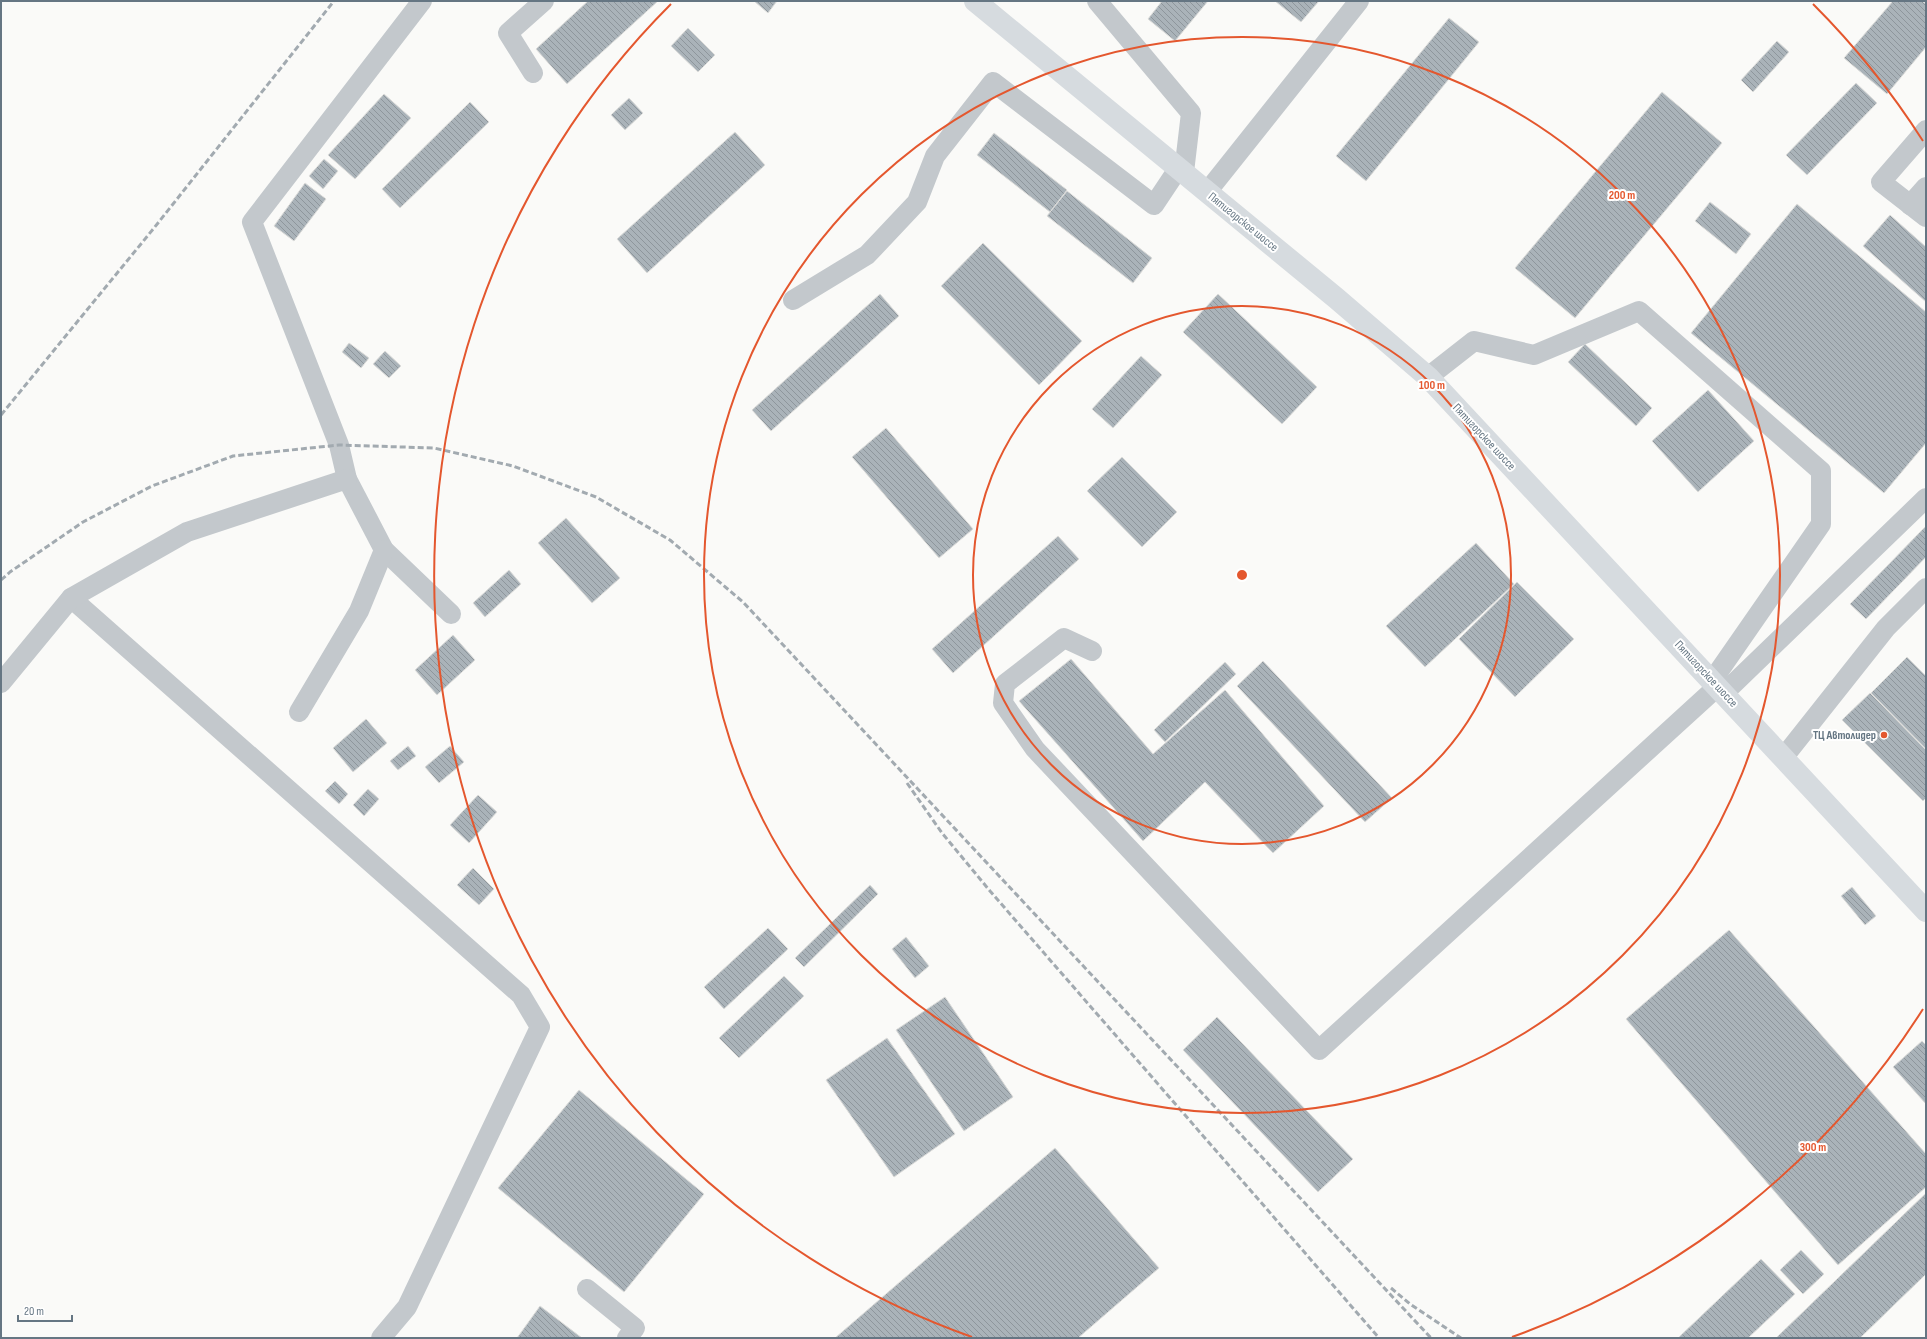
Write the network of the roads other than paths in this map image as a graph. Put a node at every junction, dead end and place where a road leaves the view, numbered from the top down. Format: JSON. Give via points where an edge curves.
{"nodes":[{"id":1,"x":422,"y":1,"type":"edge"},
{"id":2,"x":544,"y":1,"type":"edge"},
{"id":3,"x":975,"y":1,"type":"edge"},
{"id":4,"x":1359,"y":1,"type":"edge"},
{"id":5,"x":1106,"y":4,"type":"edge"},
{"id":6,"x":533,"y":74,"type":"dead end"},
{"id":7,"x":1926,"y":130,"type":"edge"},
{"id":8,"x":1181,"y":170,"type":"junction"},
{"id":9,"x":1926,"y":187,"type":"edge"},
{"id":10,"x":1207,"y":192,"type":"junction"},
{"id":11,"x":1910,"y":205,"type":"junction"},
{"id":12,"x":1926,"y":217,"type":"edge"},
{"id":13,"x":793,"y":300,"type":"dead end"},
{"id":14,"x":1428,"y":377,"type":"junction"},
{"id":15,"x":347,"y":479,"type":"junction"},
{"id":16,"x":1926,"y":498,"type":"edge"},
{"id":17,"x":384,"y":550,"type":"junction"},
{"id":18,"x":1926,"y":588,"type":"edge"},
{"id":19,"x":71,"y":598,"type":"junction"},
{"id":20,"x":451,"y":614,"type":"dead end"},
{"id":21,"x":1092,"y":651,"type":"dead end"},
{"id":22,"x":1,"y":683,"type":"edge"},
{"id":23,"x":1718,"y":687,"type":"junction"},
{"id":24,"x":299,"y":712,"type":"dead end"},
{"id":25,"x":1784,"y":758,"type":"junction"},
{"id":26,"x":1926,"y":911,"type":"edge"},
{"id":27,"x":587,"y":1289,"type":"dead end"},
{"id":28,"x":381,"y":1338,"type":"edge"},
{"id":29,"x":628,"y":1338,"type":"edge"}],
"edges":[{"from":1,"to":15,"type":"lane","via":[[252,222],[338,445]]},
{"from":2,"to":6,"type":"lane","via":[[508,33]]},
{"from":3,"to":8,"type":"main road","name":"Пятигорское шоссе"},
{"from":4,"to":10,"type":"lane"},
{"from":5,"to":8,"type":"lane","via":[[1191,113]]},
{"from":7,"to":11,"type":"lane","via":[[1881,182]]},
{"from":8,"to":10,"type":"main road","name":"Пятигорское шоссе"},
{"from":8,"to":13,"type":"lane","via":[[1154,205],[993,82],[935,156],[918,202],[868,254]]},
{"from":9,"to":11,"type":"lane"},
{"from":10,"to":14,"type":"main road","name":"Пятигорское шоссе"},
{"from":11,"to":12,"type":"lane"},
{"from":14,"to":23,"type":"main road","name":"Пятигорское шоссе"},
{"from":14,"to":23,"type":"lane","via":[[1474,341],[1534,355],[1639,311],[1821,472],[1821,524]]},
{"from":15,"to":17,"type":"lane"},
{"from":15,"to":19,"type":"lane","via":[[187,532]]},
{"from":16,"to":23,"type":"lane"},
{"from":17,"to":20,"type":"lane"},
{"from":17,"to":24,"type":"lane","via":[[359,611]]},
{"from":18,"to":25,"type":"lane","via":[[1886,628]]},
{"from":19,"to":22,"type":"lane"},
{"from":19,"to":28,"type":"lane","via":[[521,995],[540,1028],[407,1307]]},
{"from":21,"to":23,"type":"lane","via":[[1064,638],[1005,684],[1004,704],[1035,749],[1319,1050]]},
{"from":23,"to":25,"type":"main road","name":"Пятигорское шоссе"},
{"from":25,"to":26,"type":"main road","name":"Пятигорское шоссе"},
{"from":27,"to":29,"type":"lane","via":[[635,1328]]}]}
